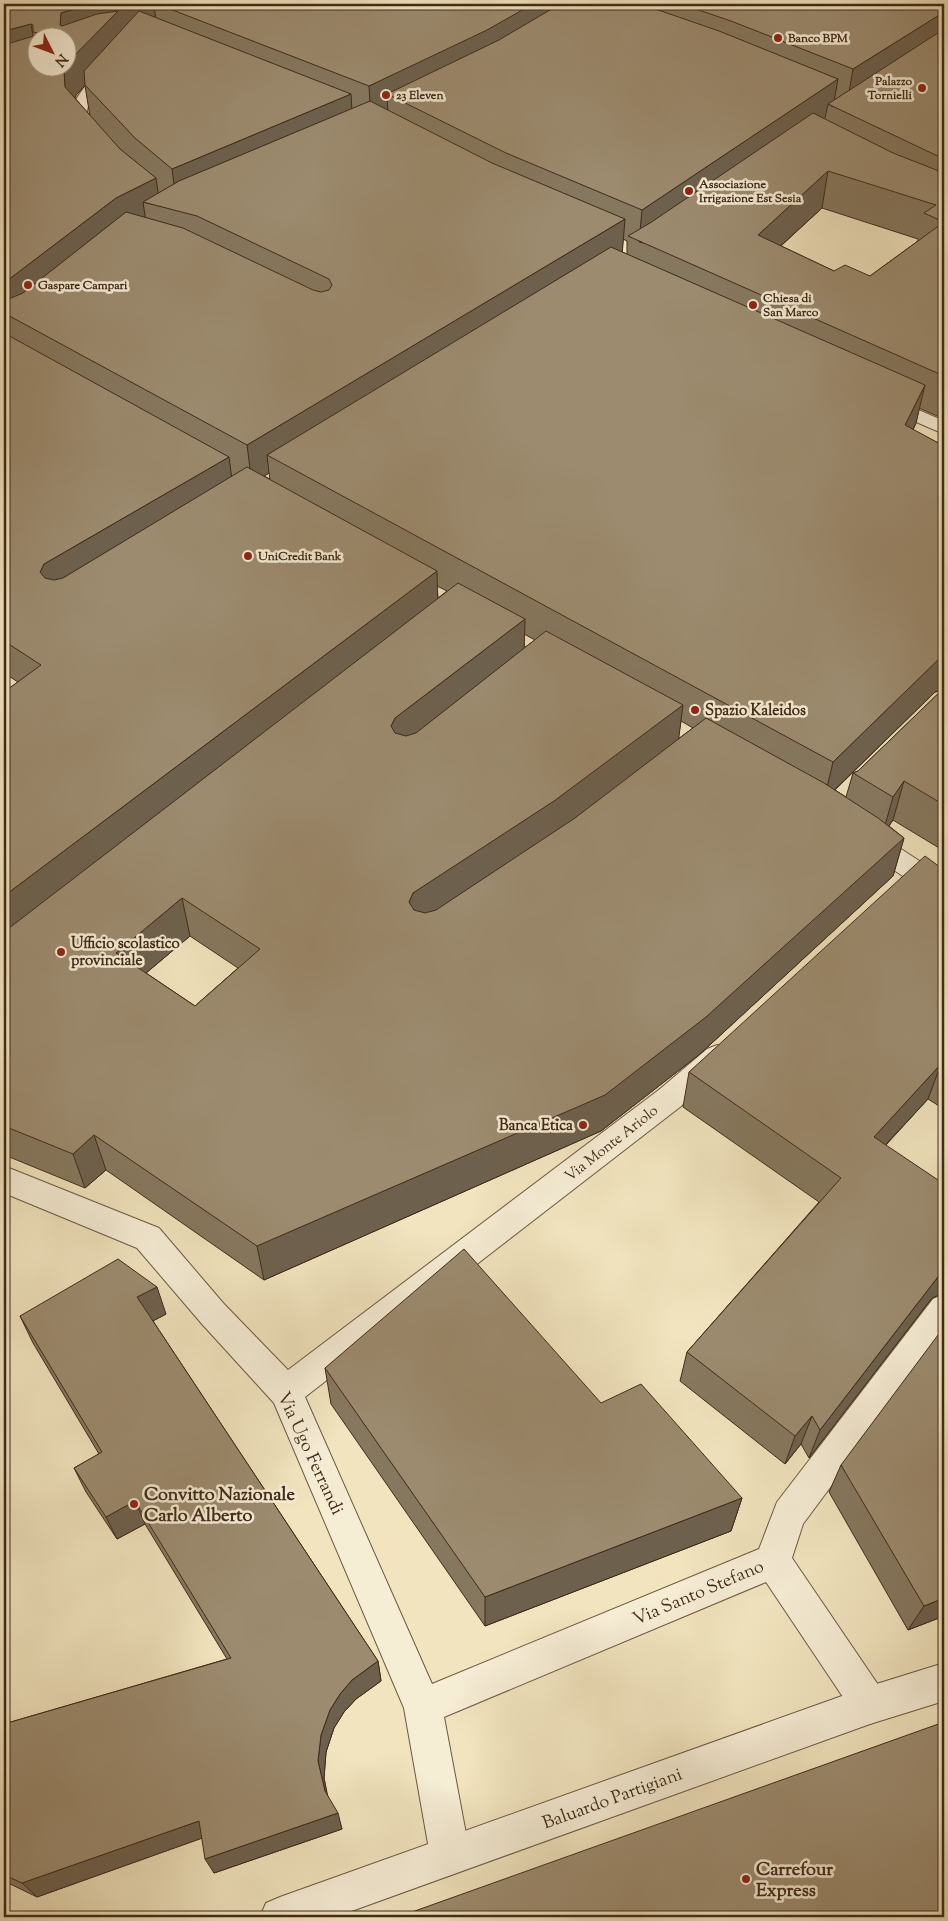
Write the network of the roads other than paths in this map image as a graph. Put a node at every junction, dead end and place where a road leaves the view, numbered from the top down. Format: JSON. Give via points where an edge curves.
{"nodes":[{"id":1,"x":123,"y":58,"type":"edge"},
{"id":2,"x":107,"y":151,"type":"edge"},
{"id":3,"x":864,"y":392,"type":"edge"},
{"id":4,"x":944,"y":428,"type":"edge"},
{"id":5,"x":842,"y":824,"type":"edge"},
{"id":6,"x":918,"y":871,"type":"junction"},
{"id":7,"x":944,"y":890,"type":"edge"},
{"id":8,"x":896,"y":891,"type":"edge"},
{"id":9,"x":732,"y":1043,"type":"edge"},
{"id":10,"x":4,"y":1179,"type":"edge"},
{"id":11,"x":944,"y":1309,"type":"edge"},
{"id":12,"x":286,"y":1392,"type":"junction"},
{"id":13,"x":773,"y":1561,"type":"junction"},
{"id":14,"x":944,"y":1682,"type":"edge"},
{"id":15,"x":870,"y":1705,"type":"junction"},
{"id":16,"x":423,"y":1707,"type":"junction"},
{"id":17,"x":450,"y":1855,"type":"junction"},
{"id":18,"x":280,"y":1917,"type":"edge"}],
"edges":[{"from":1,"to":2,"type":"street","via":[[80,106],[81,122]]},
{"from":3,"to":4,"type":"street"},
{"from":5,"to":6,"type":"street"},
{"from":6,"to":7,"type":"street"},
{"from":6,"to":8,"type":"street"},
{"from":9,"to":12,"type":"street","name":"Via Monte Ariolo","via":[[670,1098]]},
{"from":10,"to":12,"type":"street","name":"Via Ugo Ferrandi","via":[[148,1238]]},
{"from":11,"to":13,"type":"street","name":"Via Santo Stefano","via":[[789,1514]]},
{"from":12,"to":16,"type":"street","name":"Via Ugo Ferrandi"},
{"from":13,"to":15,"type":"street"},
{"from":13,"to":16,"type":"street","name":"Via Santo Stefano"},
{"from":14,"to":15,"type":"street","name":"Baluardo Partigiani"},
{"from":15,"to":17,"type":"street","name":"Baluardo Partigiani"},
{"from":16,"to":17,"type":"street","name":"Via Ugo Ferrandi"},
{"from":17,"to":18,"type":"street","name":"Baluardo Partigiani"}]}
